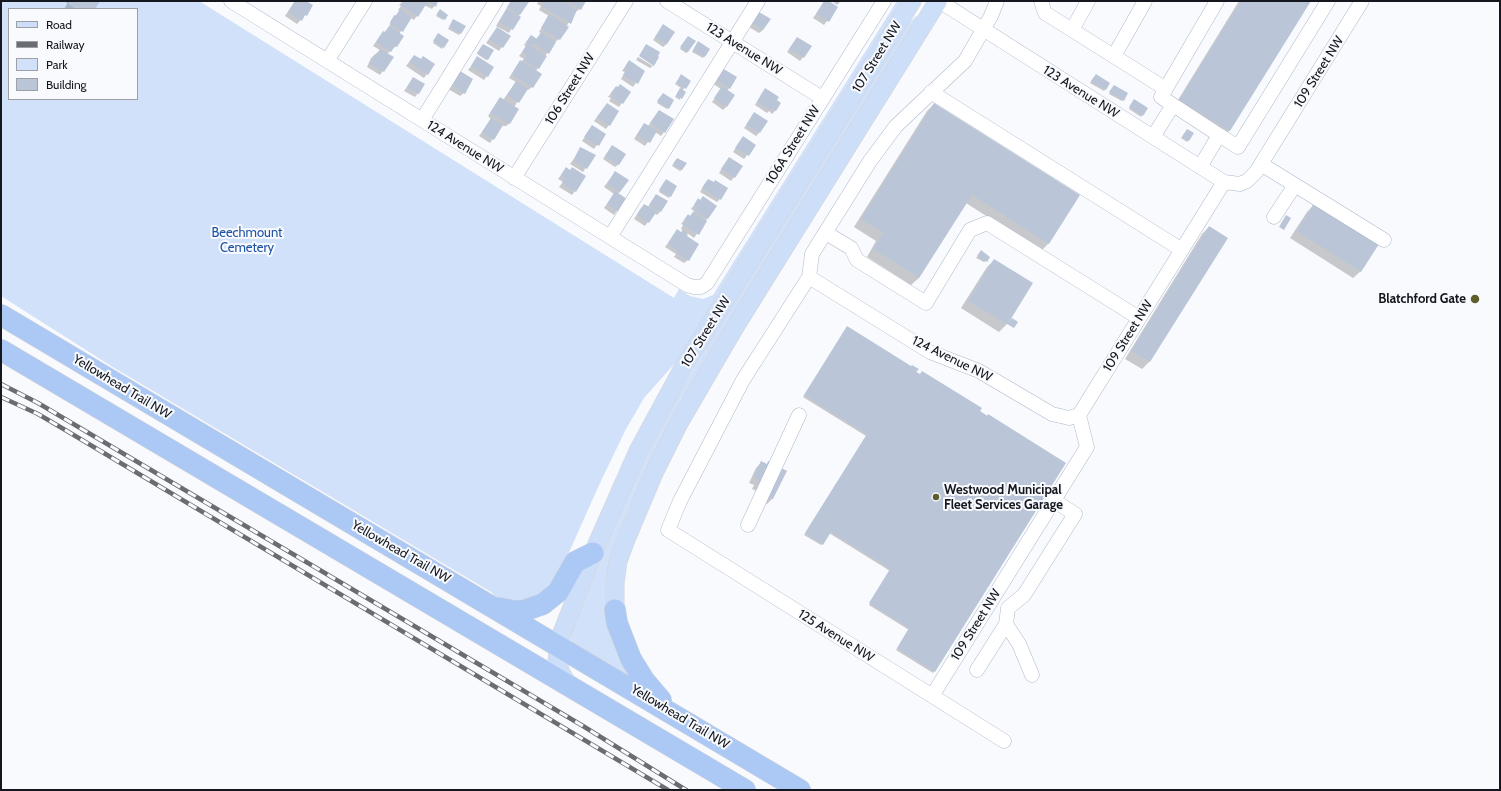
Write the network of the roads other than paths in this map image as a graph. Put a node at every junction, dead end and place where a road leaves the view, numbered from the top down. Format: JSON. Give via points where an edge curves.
{"nodes":[{"id":1,"x":232,"y":1,"type":"edge"},
{"id":2,"x":365,"y":1,"type":"edge"},
{"id":3,"x":496,"y":1,"type":"edge"},
{"id":4,"x":626,"y":1,"type":"edge"},
{"id":5,"x":667,"y":1,"type":"edge"},
{"id":6,"x":758,"y":1,"type":"edge"},
{"id":7,"x":884,"y":1,"type":"edge"},
{"id":8,"x":912,"y":1,"type":"edge"},
{"id":9,"x":938,"y":1,"type":"edge"},
{"id":10,"x":997,"y":1,"type":"edge"},
{"id":11,"x":1042,"y":1,"type":"edge"},
{"id":12,"x":1088,"y":1,"type":"edge"},
{"id":13,"x":1145,"y":1,"type":"edge"},
{"id":14,"x":1217,"y":1,"type":"edge"},
{"id":15,"x":1328,"y":1,"type":"edge"},
{"id":16,"x":1362,"y":1,"type":"edge"},
{"id":17,"x":983,"y":30,"type":"junction"},
{"id":18,"x":1072,"y":30,"type":"junction"},
{"id":19,"x":732,"y":42,"type":"junction"},
{"id":20,"x":1114,"y":56,"type":"junction"},
{"id":21,"x":327,"y":61,"type":"junction"},
{"id":22,"x":1166,"y":89,"type":"junction"},
{"id":23,"x":931,"y":92,"type":"junction"},
{"id":24,"x":822,"y":98,"type":"junction"},
{"id":25,"x":1173,"y":105,"type":"junction"},
{"id":26,"x":422,"y":120,"type":"junction"},
{"id":27,"x":1219,"y":135,"type":"junction"},
{"id":28,"x":1153,"y":137,"type":"junction"},
{"id":29,"x":1261,"y":164,"type":"junction"},
{"id":30,"x":1200,"y":167,"type":"junction"},
{"id":31,"x":514,"y":178,"type":"junction"},
{"id":32,"x":1224,"y":182,"type":"junction"},
{"id":33,"x":1294,"y":185,"type":"junction"},
{"id":34,"x":1274,"y":217,"type":"dead end"},
{"id":35,"x":826,"y":233,"type":"junction"},
{"id":36,"x":610,"y":237,"type":"junction"},
{"id":37,"x":1384,"y":240,"type":"dead end"},
{"id":38,"x":1182,"y":250,"type":"junction"},
{"id":39,"x":809,"y":277,"type":"junction"},
{"id":40,"x":701,"y":287,"type":"joint"},
{"id":41,"x":1,"y":315,"type":"edge"},
{"id":42,"x":1139,"y":318,"type":"junction"},
{"id":43,"x":1,"y":350,"type":"edge"},
{"id":44,"x":799,"y":415,"type":"dead end"},
{"id":45,"x":1079,"y":415,"type":"junction"},
{"id":46,"x":1054,"y":500,"type":"junction"},
{"id":47,"x":748,"y":525,"type":"dead end"},
{"id":48,"x":593,"y":553,"type":"junction"},
{"id":49,"x":490,"y":604,"type":"junction"},
{"id":50,"x":616,"y":610,"type":"joint"},
{"id":51,"x":1006,"y":624,"type":"junction"},
{"id":52,"x":559,"y":645,"type":"junction"},
{"id":53,"x":977,"y":670,"type":"dead end"},
{"id":54,"x":1032,"y":675,"type":"dead end"},
{"id":55,"x":568,"y":684,"type":"junction"},
{"id":56,"x":932,"y":696,"type":"junction"},
{"id":57,"x":693,"y":725,"type":"junction"},
{"id":58,"x":1004,"y":741,"type":"dead end"},
{"id":59,"x":746,"y":790,"type":"edge"},
{"id":60,"x":800,"y":790,"type":"edge"}],
"edges":[{"from":1,"to":21,"type":"street","name":"124 Avenue NW"},
{"from":2,"to":21,"type":"street"},
{"from":3,"to":26,"type":"street"},
{"from":4,"to":31,"type":"street","name":"106 Street NW"},
{"from":5,"to":19,"type":"street","name":"123 Avenue NW"},
{"from":6,"to":19,"type":"street"},
{"from":7,"to":24,"type":"street","name":"106A Street NW"},
{"from":8,"to":48,"type":"main road","name":"107 Street NW","via":[[677,379],[627,473]]},
{"from":9,"to":17,"type":"street","name":"123 Avenue NW"},
{"from":9,"to":50,"type":"main road","name":"107 Street NW","via":[[731,334],[676,429],[651,479],[620,555],[615,583]]},
{"from":10,"to":17,"type":"street"},
{"from":11,"to":18,"type":"street","via":[[1045,13]]},
{"from":12,"to":18,"type":"street"},
{"from":13,"to":20,"type":"street"},
{"from":14,"to":22,"type":"street"},
{"from":15,"to":27,"type":"street","via":[[1238,147]]},
{"from":16,"to":29,"type":"street","name":"109 Street NW"},
{"from":17,"to":23,"type":"street","via":[[965,61]]},
{"from":17,"to":28,"type":"street","name":"123 Avenue NW"},
{"from":18,"to":20,"type":"street"},
{"from":19,"to":24,"type":"street","name":"123 Avenue NW"},
{"from":19,"to":36,"type":"street"},
{"from":20,"to":22,"type":"street"},
{"from":21,"to":26,"type":"street","name":"124 Avenue NW"},
{"from":22,"to":25,"type":"street","via":[[1161,97]]},
{"from":23,"to":35,"type":"street","via":[[884,141]]},
{"from":23,"to":38,"type":"street"},
{"from":24,"to":40,"type":"street","name":"106A Street NW","via":[[710,279]]},
{"from":25,"to":27,"type":"street"},
{"from":25,"to":28,"type":"street"},
{"from":26,"to":31,"type":"street","name":"124 Avenue NW"},
{"from":27,"to":30,"type":"street"},
{"from":28,"to":30,"type":"street","name":"123 Avenue NW"},
{"from":29,"to":32,"type":"street","name":"109 Street NW","via":[[1247,181],[1240,184]]},
{"from":29,"to":33,"type":"street"},
{"from":30,"to":32,"type":"street","name":"123 Avenue NW"},
{"from":31,"to":36,"type":"street","name":"124 Avenue NW"},
{"from":32,"to":38,"type":"street","name":"109 Street NW"},
{"from":33,"to":34,"type":"street"},
{"from":33,"to":37,"type":"street"},
{"from":35,"to":39,"type":"street","via":[[812,254]]},
{"from":35,"to":42,"type":"street","via":[[851,248],[857,260],[926,303],[970,230],[987,223]]},
{"from":36,"to":40,"type":"street","name":"124 Avenue NW","via":[[687,285]]},
{"from":38,"to":42,"type":"street","name":"109 Street NW"},
{"from":39,"to":45,"type":"street","name":"124 Avenue NW","via":[[930,352],[979,371],[1052,414],[1069,418]]},
{"from":39,"to":56,"type":"street","name":"125 Avenue NW","via":[[745,376],[680,501],[668,530]]},
{"from":41,"to":49,"type":"highway","name":"Yellowhead Trail NW"},
{"from":42,"to":45,"type":"street","name":"109 Street NW"},
{"from":43,"to":55,"type":"highway"},
{"from":44,"to":47,"type":"street"},
{"from":45,"to":46,"type":"street","name":"109 Street NW","via":[[1087,447]]},
{"from":46,"to":51,"type":"street","via":[[1075,514],[1024,595],[1008,608]]},
{"from":46,"to":56,"type":"street","name":"109 Street NW"},
{"from":48,"to":49,"type":"highway","via":[[575,562],[558,592],[543,604],[514,611]]},
{"from":48,"to":52,"type":"main road","name":"107 Street NW"},
{"from":49,"to":52,"type":"highway","name":"Yellowhead Trail NW"},
{"from":50,"to":57,"type":"highway","via":[[623,642],[644,680],[662,700]]},
{"from":51,"to":53,"type":"street"},
{"from":51,"to":54,"type":"street","via":[[1019,644]]},
{"from":52,"to":55,"type":"main road","name":"107 Street NW","via":[[557,661],[560,673]]},
{"from":52,"to":57,"type":"highway","name":"Yellowhead Trail NW"},
{"from":55,"to":59,"type":"highway"},
{"from":56,"to":58,"type":"street","name":"125 Avenue NW"},
{"from":57,"to":60,"type":"highway","name":"Yellowhead Trail NW"}]}
